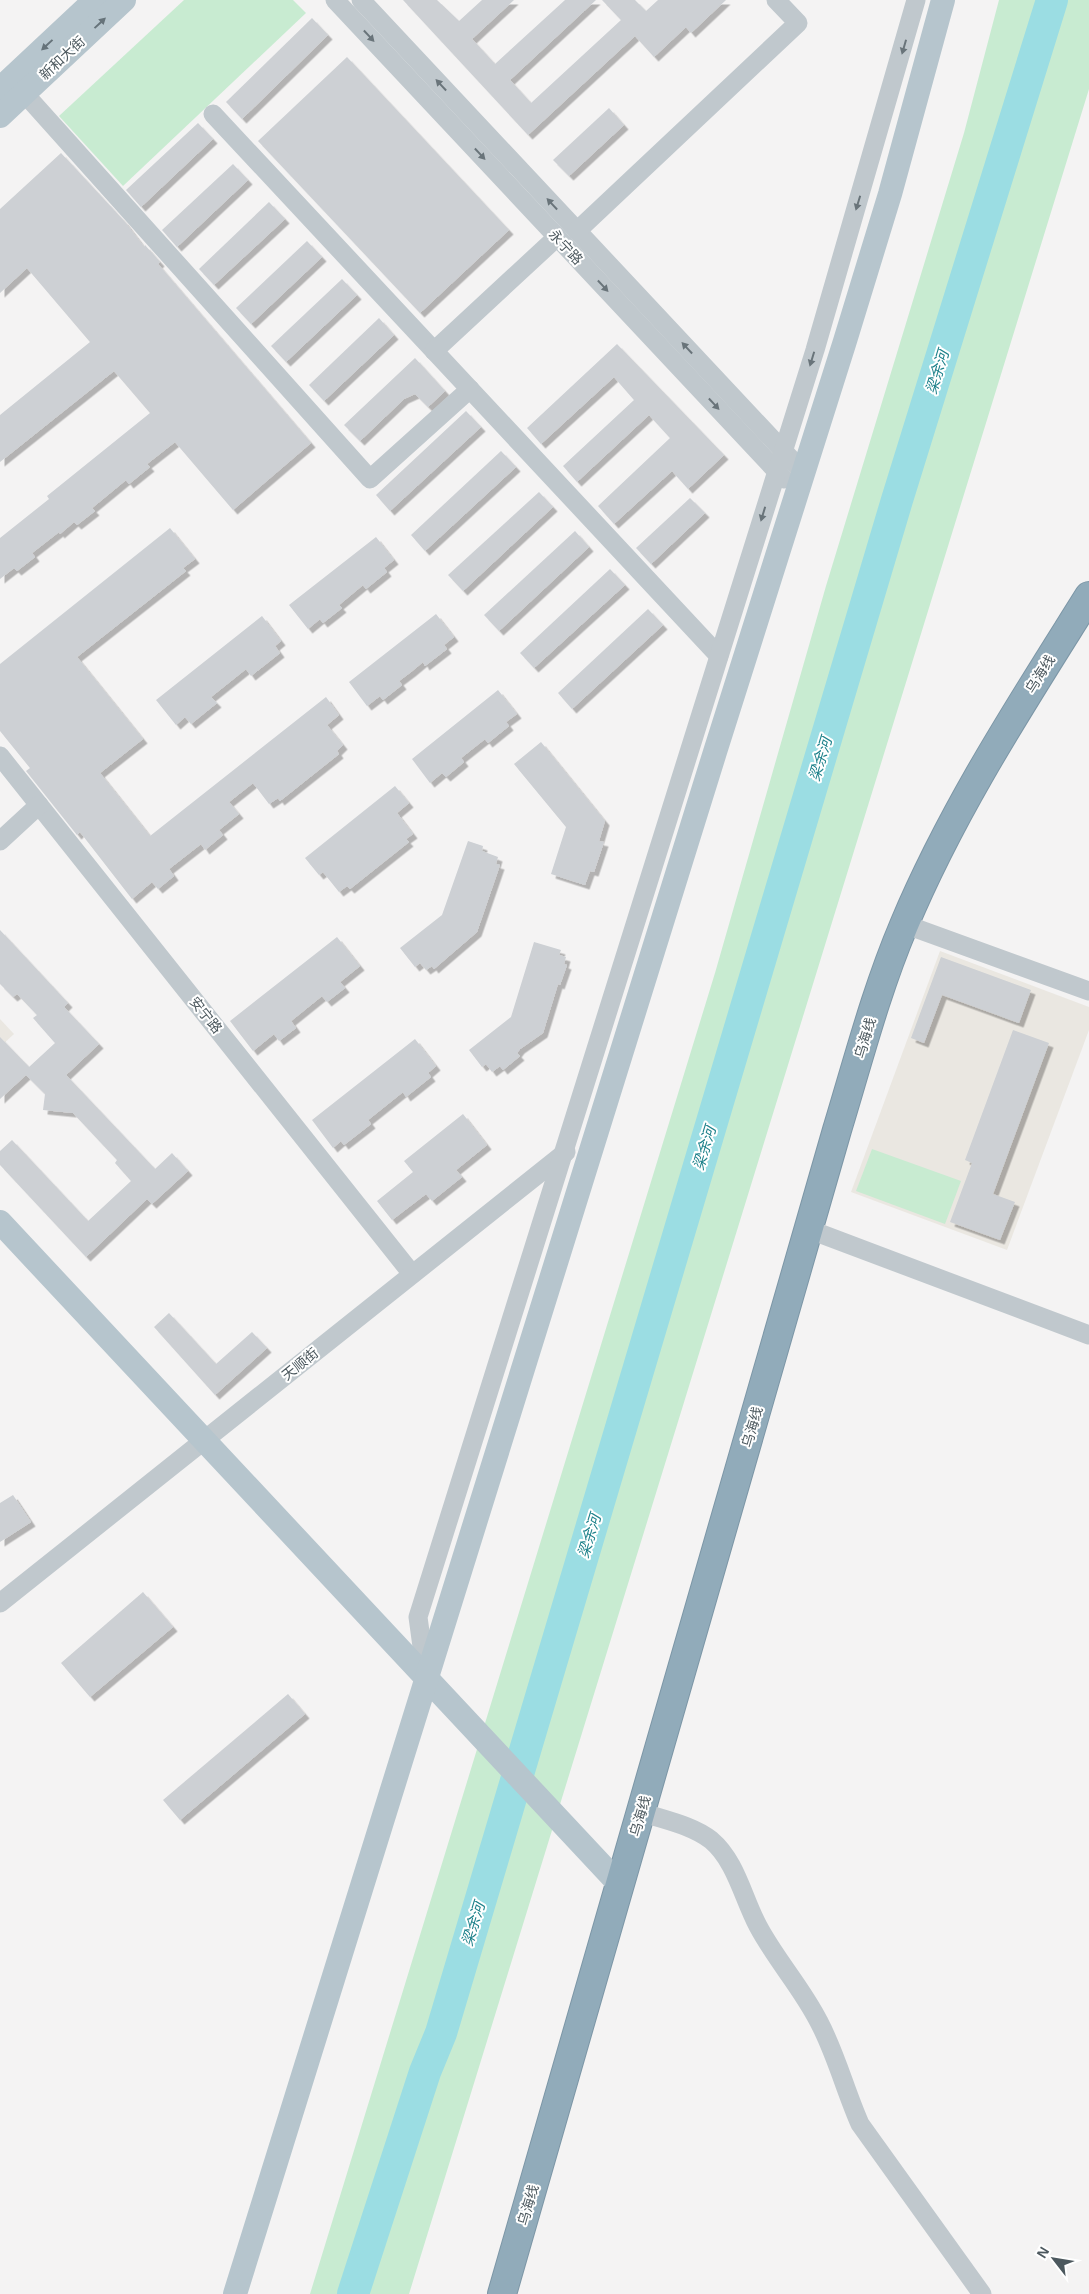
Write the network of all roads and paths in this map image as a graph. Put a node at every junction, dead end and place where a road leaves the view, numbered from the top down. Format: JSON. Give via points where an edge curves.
{"nodes":[{"id":1,"x":95,"y":0,"type":"edge"},
{"id":2,"x":124,"y":0,"type":"edge"},
{"id":3,"x":336,"y":0,"type":"edge"},
{"id":4,"x":361,"y":0,"type":"edge"},
{"id":5,"x":776,"y":0,"type":"edge"},
{"id":6,"x":916,"y":0,"type":"edge"},
{"id":7,"x":943,"y":0,"type":"edge"},
{"id":8,"x":0,"y":89,"type":"edge"},
{"id":9,"x":24,"y":93,"type":"junction"},
{"id":10,"x":213,"y":114,"type":"dead end"},
{"id":11,"x":0,"y":116,"type":"edge"},
{"id":12,"x":577,"y":231,"type":"junction"},
{"id":13,"x":557,"y":236,"type":"junction"},
{"id":14,"x":434,"y":352,"type":"junction"},
{"id":15,"x":470,"y":389,"type":"junction"},
{"id":16,"x":783,"y":451,"type":"junction"},
{"id":17,"x":777,"y":471,"type":"junction"},
{"id":18,"x":801,"y":483,"type":"junction"},
{"id":19,"x":1089,"y":596,"type":"edge"},
{"id":20,"x":719,"y":656,"type":"junction"},
{"id":21,"x":0,"y":756,"type":"edge"},
{"id":22,"x":39,"y":805,"type":"junction"},
{"id":23,"x":0,"y":841,"type":"edge"},
{"id":24,"x":904,"y":924,"type":"junction"},
{"id":25,"x":1089,"y":991,"type":"edge"},
{"id":26,"x":600,"y":1125,"type":"junction"},
{"id":27,"x":564,"y":1153,"type":"junction"},
{"id":28,"x":0,"y":1222,"type":"edge"},
{"id":29,"x":808,"y":1229,"type":"junction"},
{"id":30,"x":0,"y":1244,"type":"edge"},
{"id":31,"x":412,"y":1274,"type":"junction"},
{"id":32,"x":1089,"y":1335,"type":"edge"},
{"id":33,"x":198,"y":1445,"type":"junction"},
{"id":34,"x":4,"y":1598,"type":"edge"},
{"id":35,"x":424,"y":1686,"type":"junction"},
{"id":36,"x":641,"y":1812,"type":"junction"},
{"id":37,"x":617,"y":1893,"type":"junction"},
{"id":38,"x":235,"y":2294,"type":"edge"},
{"id":39,"x":502,"y":2294,"type":"edge"},
{"id":40,"x":982,"y":2294,"type":"edge"}],
"edges":[{"from":1,"to":8,"type":"main road","name":"新和大街","one_way":true},
{"from":9,"to":2,"type":"main road","name":"新和大街","one_way":true},
{"from":3,"to":13,"type":"street","name":"永宁路","one_way":true},
{"from":12,"to":4,"type":"street","name":"永宁路","one_way":true},
{"from":5,"to":12,"type":"street","via":[[798,23]]},
{"from":6,"to":16,"type":"street","one_way":true,"via":[[898,70]]},
{"from":7,"to":18,"type":"main road","via":[[890,194]]},
{"from":9,"to":11,"type":"main road","name":"新和大街"},
{"from":9,"to":15,"type":"street","via":[[370,479]]},
{"from":10,"to":14,"type":"street"},
{"from":16,"to":12,"type":"street","name":"永宁路","one_way":true},
{"from":13,"to":14,"type":"street"},
{"from":13,"to":17,"type":"street","name":"永宁路","one_way":true},
{"from":14,"to":15,"type":"street"},
{"from":15,"to":20,"type":"street"},
{"from":16,"to":17,"type":"street"},
{"from":16,"to":18,"type":"street","name":"永宁路"},
{"from":17,"to":18,"type":"street","name":"永宁路"},
{"from":17,"to":20,"type":"street","one_way":true},
{"from":18,"to":26,"type":"main road"},
{"from":19,"to":24,"type":"highway","name":"乌海线","via":[[980,771]]},
{"from":20,"to":27,"type":"street"},
{"from":21,"to":22,"type":"street","name":"安宁路"},
{"from":22,"to":23,"type":"street"},
{"from":22,"to":31,"type":"street","name":"安宁路"},
{"from":24,"to":25,"type":"street"},
{"from":24,"to":29,"type":"highway","name":"乌海线","via":[[872,1014]]},
{"from":26,"to":27,"type":"street","name":"天顺街"},
{"from":26,"to":35,"type":"main road"},
{"from":27,"to":31,"type":"street","name":"天顺街"},
{"from":27,"to":35,"type":"street","via":[[418,1617]]},
{"from":28,"to":33,"type":"main road"},
{"from":29,"to":32,"type":"street"},
{"from":29,"to":36,"type":"highway","name":"乌海线"},
{"from":30,"to":33,"type":"main road"},
{"from":31,"to":33,"type":"street","name":"天顺街"},
{"from":33,"to":34,"type":"street","name":"天顺街"},
{"from":33,"to":35,"type":"main road"},
{"from":35,"to":37,"type":"main road"},
{"from":35,"to":38,"type":"main road"},
{"from":36,"to":37,"type":"highway","name":"乌海线"},
{"from":36,"to":40,"type":"street","via":[[702,1834],[727,1859],[758,1927],[802,1991],[824,2030],[860,2124]]},
{"from":37,"to":39,"type":"highway","name":"乌海线"}]}
